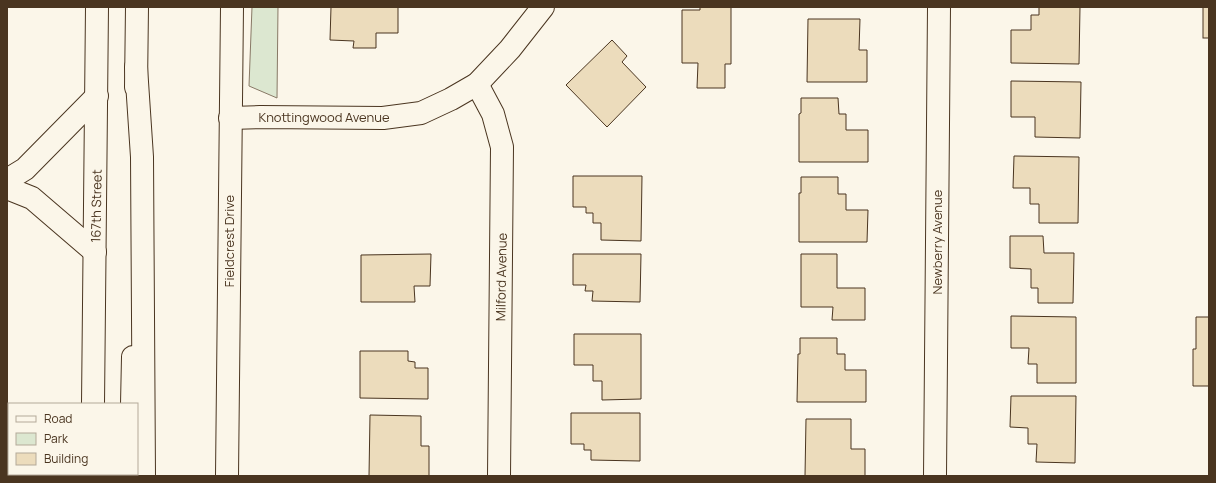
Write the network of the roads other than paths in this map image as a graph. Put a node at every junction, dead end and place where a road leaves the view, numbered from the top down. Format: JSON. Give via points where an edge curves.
{"nodes":[{"id":1,"x":97,"y":7,"type":"edge"},
{"id":2,"x":137,"y":7,"type":"edge"},
{"id":3,"x":232,"y":7,"type":"edge"},
{"id":4,"x":543,"y":7,"type":"edge"},
{"id":5,"x":939,"y":7,"type":"edge"},
{"id":6,"x":136,"y":67,"type":"junction"},
{"id":7,"x":477,"y":84,"type":"junction"},
{"id":8,"x":97,"y":96,"type":"junction"},
{"id":9,"x":230,"y":118,"type":"junction"},
{"id":10,"x":7,"y":180,"type":"edge"},
{"id":11,"x":7,"y":188,"type":"edge"},
{"id":12,"x":95,"y":252,"type":"junction"},
{"id":13,"x":93,"y":403,"type":"edge"},
{"id":14,"x":132,"y":403,"type":"edge"},
{"id":15,"x":144,"y":476,"type":"edge"},
{"id":16,"x":226,"y":476,"type":"edge"},
{"id":17,"x":499,"y":476,"type":"edge"},
{"id":18,"x":935,"y":476,"type":"edge"}],
"edges":[{"from":1,"to":8,"type":"main road","name":"167th Street"},
{"from":2,"to":6,"type":"main road"},
{"from":3,"to":9,"type":"main road","name":"Fieldcrest Drive"},
{"from":4,"to":7,"type":"main road","name":"Knottingwood Avenue","via":[[510,49]]},
{"from":5,"to":18,"type":"main road","name":"Newberry Avenue"},
{"from":6,"to":14,"type":"main road"},
{"from":6,"to":15,"type":"main road","via":[[142,157]]},
{"from":7,"to":9,"type":"main road","name":"Knottingwood Avenue","via":[[421,113],[383,118]]},
{"from":7,"to":17,"type":"main road","name":"Milford Avenue","via":[[493,114],[502,147]]},
{"from":8,"to":10,"type":"main road","via":[[25,169]]},
{"from":8,"to":12,"type":"main road","name":"167th Street"},
{"from":9,"to":16,"type":"main road","name":"Fieldcrest Drive"},
{"from":11,"to":12,"type":"main road","via":[[32,198]]},
{"from":12,"to":13,"type":"main road","name":"167th Street"}]}
